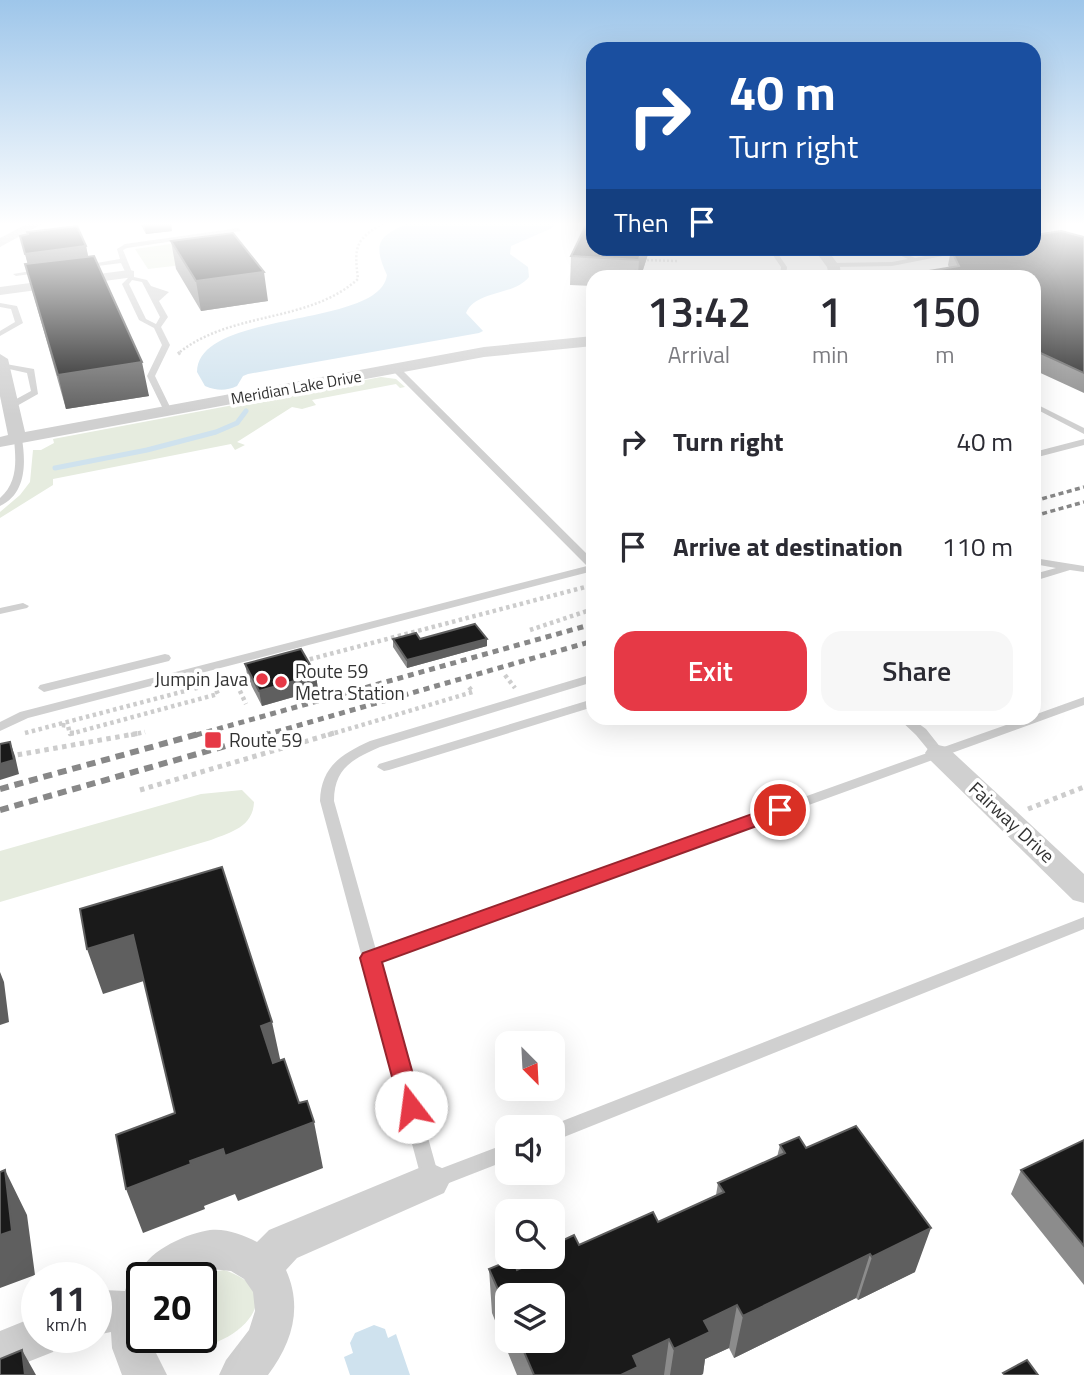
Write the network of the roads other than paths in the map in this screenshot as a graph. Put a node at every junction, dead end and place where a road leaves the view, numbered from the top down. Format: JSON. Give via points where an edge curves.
{"nodes":[{"id":1,"x":23,"y":287,"type":"edge"},
{"id":2,"x":127,"y":287,"type":"edge"},
{"id":3,"x":149,"y":287,"type":"edge"},
{"id":4,"x":152,"y":287,"type":"edge"},
{"id":5,"x":0,"y":291,"type":"edge"},
{"id":6,"x":155,"y":300,"type":"junction"},
{"id":7,"x":0,"y":305,"type":"edge"},
{"id":8,"x":156,"y":327,"type":"junction"},
{"id":9,"x":0,"y":334,"type":"edge"},
{"id":10,"x":586,"y":342,"type":"edge"},
{"id":11,"x":1,"y":362,"type":"edge"},
{"id":12,"x":397,"y":369,"type":"junction"},
{"id":13,"x":12,"y":405,"type":"junction"},
{"id":14,"x":1041,"y":408,"type":"edge"},
{"id":15,"x":168,"y":411,"type":"junction"},
{"id":16,"x":1084,"y":430,"type":"edge"},
{"id":17,"x":9,"y":441,"type":"edge"},
{"id":18,"x":1084,"y":442,"type":"edge"},
{"id":19,"x":1041,"y":453,"type":"edge"},
{"id":20,"x":0,"y":503,"type":"edge"},
{"id":21,"x":586,"y":560,"type":"edge"},
{"id":22,"x":1041,"y":562,"type":"edge"},
{"id":23,"x":1070,"y":567,"type":"junction"},
{"id":24,"x":586,"y":569,"type":"edge"},
{"id":25,"x":1084,"y":569,"type":"edge"},
{"id":26,"x":1041,"y":576,"type":"edge"},
{"id":27,"x":23,"y":606,"type":"dead end"},
{"id":28,"x":0,"y":611,"type":"edge"},
{"id":29,"x":165,"y":658,"type":"dead end"},
{"id":30,"x":586,"y":680,"type":"edge"},
{"id":31,"x":44,"y":688,"type":"dead end"},
{"id":32,"x":1084,"y":701,"type":"edge"},
{"id":33,"x":586,"y":705,"type":"edge"},
{"id":34,"x":0,"y":715,"type":"edge"},
{"id":35,"x":24,"y":715,"type":"junction"},
{"id":36,"x":1041,"y":717,"type":"edge"},
{"id":37,"x":912,"y":725,"type":"edge"},
{"id":38,"x":1018,"y":725,"type":"edge"},
{"id":39,"x":0,"y":727,"type":"edge"},
{"id":40,"x":938,"y":754,"type":"junction"},
{"id":41,"x":384,"y":767,"type":"dead end"},
{"id":42,"x":1084,"y":892,"type":"edge"},
{"id":43,"x":1084,"y":923,"type":"edge"},
{"id":44,"x":370,"y":958,"type":"junction"},
{"id":45,"x":565,"y":1128,"type":"edge"},
{"id":46,"x":495,"y":1156,"type":"edge"},
{"id":47,"x":431,"y":1181,"type":"junction"},
{"id":48,"x":179,"y":1262,"type":"edge"},
{"id":49,"x":262,"y":1266,"type":"junction"},
{"id":50,"x":125,"y":1309,"type":"edge"},
{"id":51,"x":21,"y":1343,"type":"edge"},
{"id":52,"x":0,"y":1352,"type":"edge"},
{"id":53,"x":145,"y":1375,"type":"edge"},
{"id":54,"x":241,"y":1375,"type":"edge"}],
"edges":[{"from":1,"to":5,"type":"street"},
{"from":2,"to":8,"type":"lane","via":[[143,320]]},
{"from":3,"to":6,"type":"lane"},
{"from":4,"to":6,"type":"lane","via":[[166,292]]},
{"from":6,"to":8,"type":"lane","via":[[164,317]]},
{"from":7,"to":9,"type":"lane","via":[[14,308],[19,323]]},
{"from":8,"to":15,"type":"lane","via":[[166,345],[151,376]]},
{"from":10,"to":12,"type":"street","name":"Meridian Lake Drive","via":[[484,352]]},
{"from":11,"to":13,"type":"street"},
{"from":11,"to":13,"type":"lane","via":[[31,371],[35,392]]},
{"from":12,"to":15,"type":"street","name":"Meridian Lake Drive"},
{"from":12,"to":21,"type":"lane"},
{"from":13,"to":17,"type":"street"},
{"from":14,"to":16,"type":"lane"},
{"from":15,"to":17,"type":"street","name":"Meridian Lake Drive"},
{"from":17,"to":20,"type":"lane","via":[[20,478]]},
{"from":18,"to":19,"type":"lane"},
{"from":22,"to":23,"type":"lane"},
{"from":23,"to":25,"type":"lane"},
{"from":23,"to":26,"type":"lane"},
{"from":24,"to":35,"type":"lane"},
{"from":27,"to":28,"type":"lane"},
{"from":29,"to":31,"type":"lane"},
{"from":30,"to":44,"type":"lane","via":[[375,744],[347,758],[329,776],[327,801]]},
{"from":32,"to":36,"type":"lane"},
{"from":33,"to":41,"type":"lane"},
{"from":34,"to":35,"type":"lane"},
{"from":35,"to":39,"type":"lane"},
{"from":37,"to":40,"type":"lane"},
{"from":38,"to":40,"type":"lane"},
{"from":40,"to":42,"type":"street","name":"Fairway Drive"},
{"from":40,"to":44,"type":"lane"},
{"from":43,"to":45,"type":"lane"},
{"from":44,"to":47,"type":"lane"},
{"from":46,"to":47,"type":"lane"},
{"from":47,"to":49,"type":"street","via":[[283,1244]]},
{"from":48,"to":49,"type":"street","via":[[206,1251],[237,1252]]},
{"from":49,"to":54,"type":"street","via":[[273,1284],[277,1307],[260,1355]]},
{"from":50,"to":53,"type":"street","via":[[135,1360]]},
{"from":51,"to":52,"type":"street"}]}
